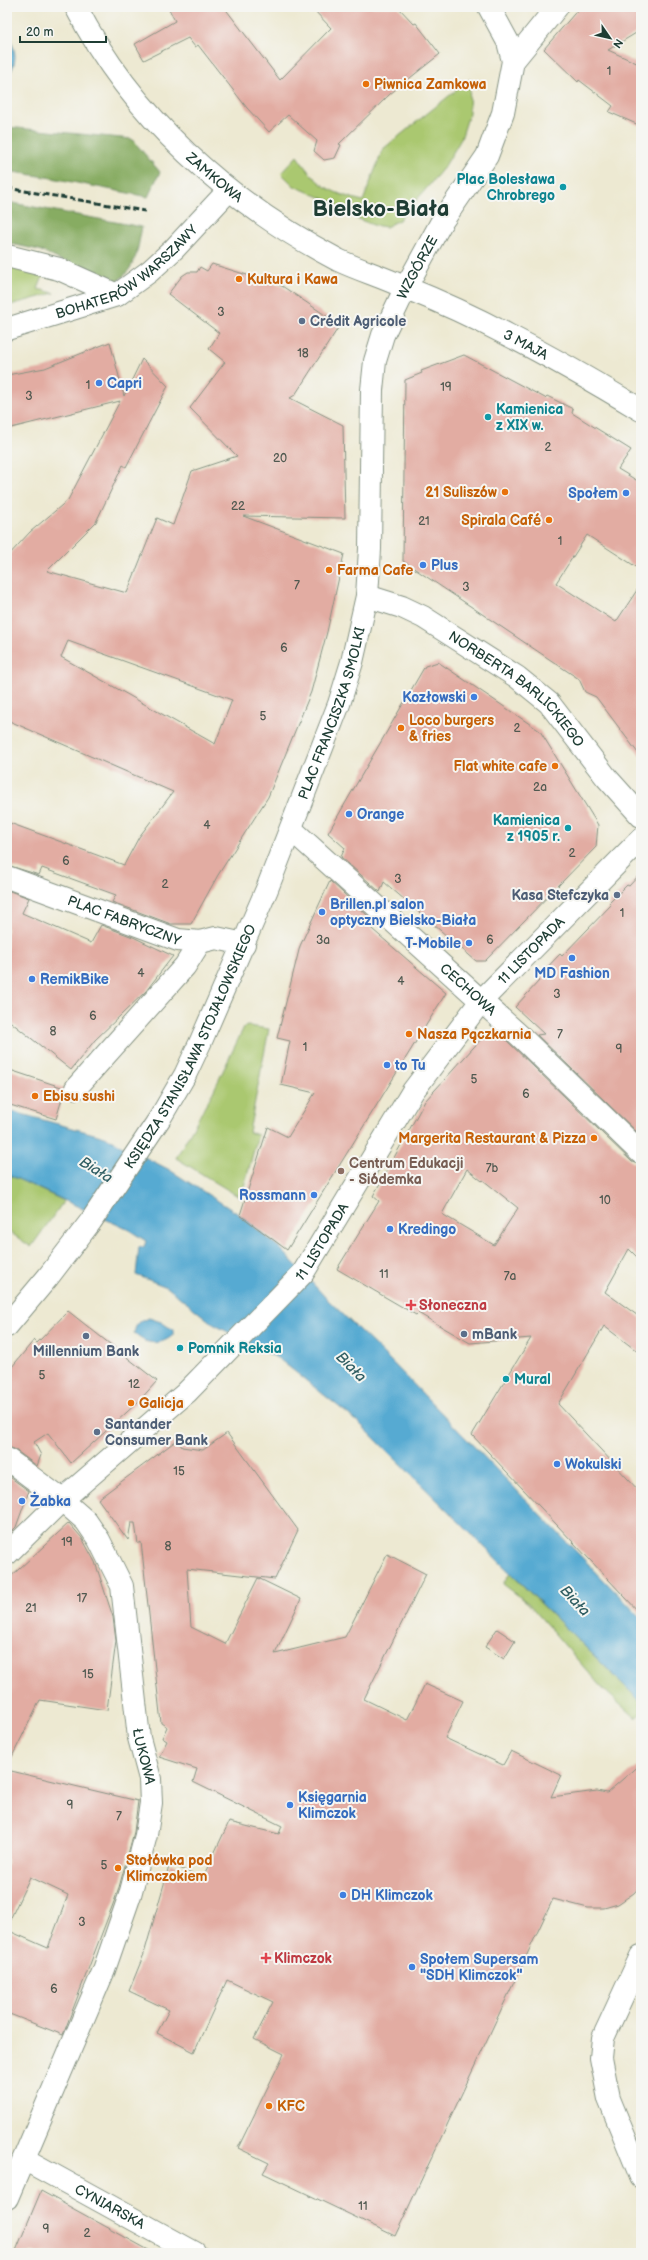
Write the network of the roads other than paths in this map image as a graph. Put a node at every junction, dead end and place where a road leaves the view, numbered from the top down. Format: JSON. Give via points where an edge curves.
{"nodes":[{"id":1,"x":76,"y":7,"type":"edge"},
{"id":2,"x":489,"y":7,"type":"edge"},
{"id":3,"x":557,"y":7,"type":"edge"},
{"id":4,"x":525,"y":54,"type":"junction"},
{"id":5,"x":229,"y":190,"type":"junction"},
{"id":6,"x":7,"y":256,"type":"edge"},
{"id":7,"x":406,"y":287,"type":"junction"},
{"id":8,"x":117,"y":295,"type":"junction"},
{"id":9,"x":7,"y":329,"type":"edge"},
{"id":10,"x":641,"y":410,"type":"edge"},
{"id":11,"x":367,"y":596,"type":"junction"},
{"id":12,"x":641,"y":816,"type":"edge"},
{"id":13,"x":291,"y":829,"type":"junction"},
{"id":14,"x":641,"y":839,"type":"edge"},
{"id":15,"x":7,"y":877,"type":"edge"},
{"id":16,"x":200,"y":942,"type":"junction"},
{"id":17,"x":244,"y":944,"type":"junction"},
{"id":18,"x":481,"y":1001,"type":"junction"},
{"id":19,"x":76,"y":1088,"type":"dead end"},
{"id":20,"x":641,"y":1153,"type":"edge"},
{"id":21,"x":7,"y":1326,"type":"edge"},
{"id":22,"x":7,"y":1459,"type":"edge"},
{"id":23,"x":62,"y":1500,"type":"junction"},
{"id":24,"x":7,"y":1554,"type":"edge"},
{"id":25,"x":641,"y":1956,"type":"edge"},
{"id":26,"x":24,"y":2159,"type":"junction"},
{"id":27,"x":641,"y":2177,"type":"edge"},
{"id":28,"x":7,"y":2198,"type":"edge"},
{"id":29,"x":195,"y":2253,"type":"edge"}],
"edges":[{"from":1,"to":5,"type":"street","name":"ZAMKOWA","via":[[109,62],[142,106],[192,159]]},
{"from":2,"to":4,"type":"street","name":"WZGÓRZE","via":[[508,42]]},
{"from":3,"to":4,"type":"street"},
{"from":4,"to":7,"type":"street","name":"WZGÓRZE","via":[[487,156],[441,223]]},
{"from":5,"to":7,"type":"street","name":"ZAMKOWA","via":[[329,255]]},
{"from":5,"to":8,"type":"street","name":"BOHATERÓW WARSZAWY","via":[[174,249],[150,271]]},
{"from":6,"to":8,"type":"street","via":[[59,269]]},
{"from":7,"to":10,"type":"street","name":"3 MAJA","via":[[508,335]]},
{"from":7,"to":11,"type":"street","name":"WZGÓRZE","via":[[383,335],[375,361],[372,390]]},
{"from":8,"to":9,"type":"street","name":"BOHATERÓW WARSZAWY"},
{"from":11,"to":12,"type":"street","name":"NORBERTA BARLICKIEGO","via":[[423,617],[517,677],[549,703],[606,777]]},
{"from":11,"to":13,"type":"street","name":"PLAC FRANCISZKA SMOLKI","via":[[352,662],[339,704]]},
{"from":13,"to":17,"type":"street","name":"KSIĘDZA STANISŁAWA STOJAŁOWSKIEGO"},
{"from":13,"to":18,"type":"street","name":"CECHOWA"},
{"from":14,"to":18,"type":"street","name":"11 LISTOPADA"},
{"from":15,"to":16,"type":"street","name":"PLAC FABRYCZNY","via":[[178,940]]},
{"from":16,"to":17,"type":"street","name":"PLAC FABRYCZNY","via":[[216,938]]},
{"from":16,"to":19,"type":"street","via":[[185,966]]},
{"from":17,"to":21,"type":"street","name":"KSIĘDZA STANISŁAWA STOJAŁOWSKIEGO","via":[[185,1075],[140,1149],[91,1221]]},
{"from":18,"to":20,"type":"street","name":"CECHOWA"},
{"from":18,"to":23,"type":"street","name":"11 LISTOPADA","via":[[413,1091],[303,1272],[186,1393]]},
{"from":22,"to":23,"type":"street","name":"ŁUKOWA"},
{"from":23,"to":24,"type":"street","name":"11 LISTOPADA"},
{"from":23,"to":26,"type":"street","name":"ŁUKOWA","via":[[86,1521],[99,1540],[122,1586],[139,1738],[150,1779],[152,1803],[130,1895],[104,1970]]},
{"from":25,"to":27,"type":"street","via":[[603,2038],[601,2058],[609,2099]]},
{"from":26,"to":28,"type":"street","name":"ŁUKOWA"},
{"from":26,"to":29,"type":"street","name":"CYNIARSKA"}]}
